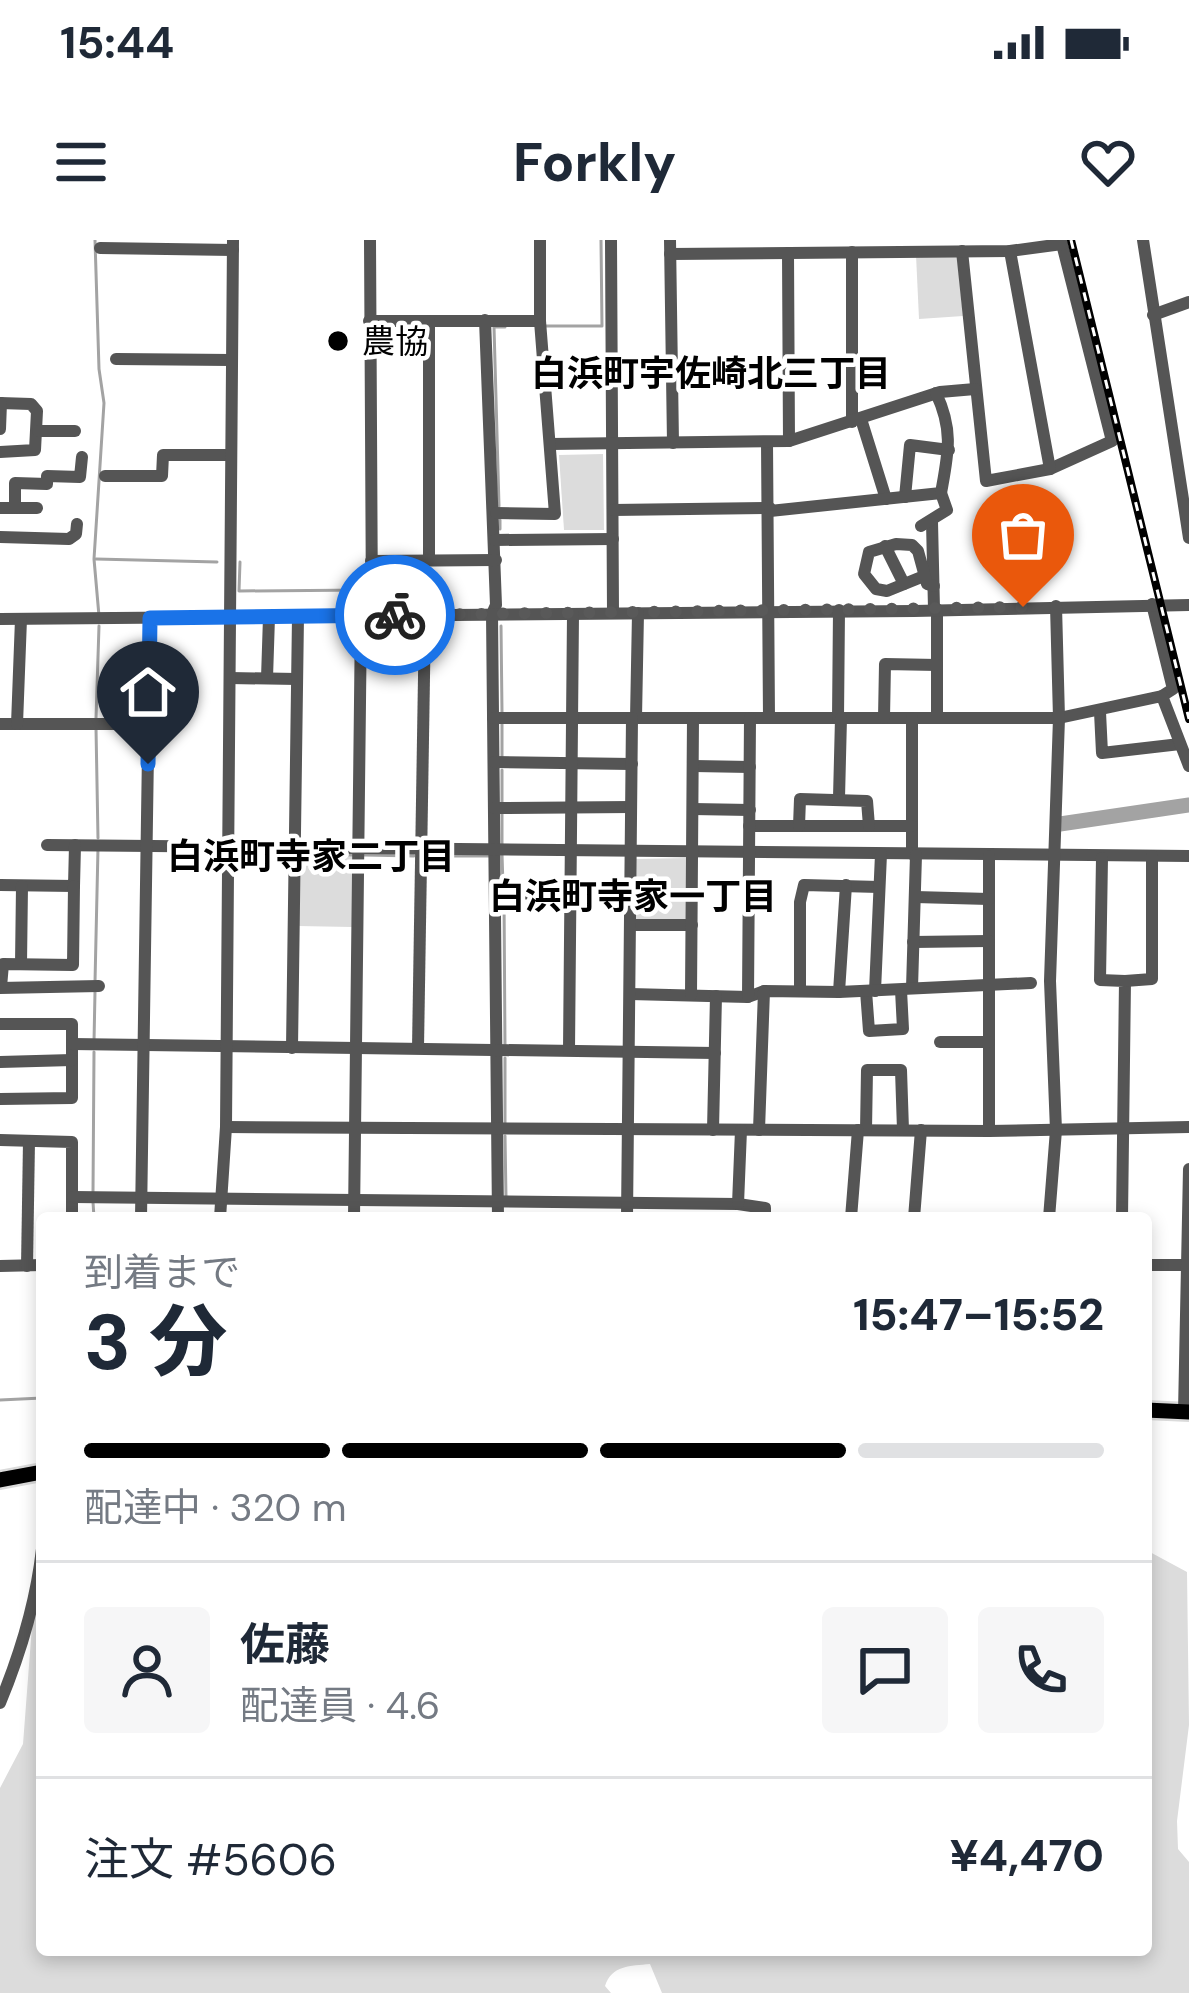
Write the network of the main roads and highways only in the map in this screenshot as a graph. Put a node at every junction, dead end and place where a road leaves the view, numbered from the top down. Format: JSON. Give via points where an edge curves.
{"nodes":[{"id":1,"x":1152,"y":1410,"type":"edge"},
{"id":2,"x":1187,"y":1412,"type":"edge"},
{"id":3,"x":36,"y":1473,"type":"edge"},
{"id":4,"x":0,"y":1480,"type":"edge"}],
"edges":[{"from":1,"to":2,"type":"main road"},
{"from":3,"to":4,"type":"main road"}]}
